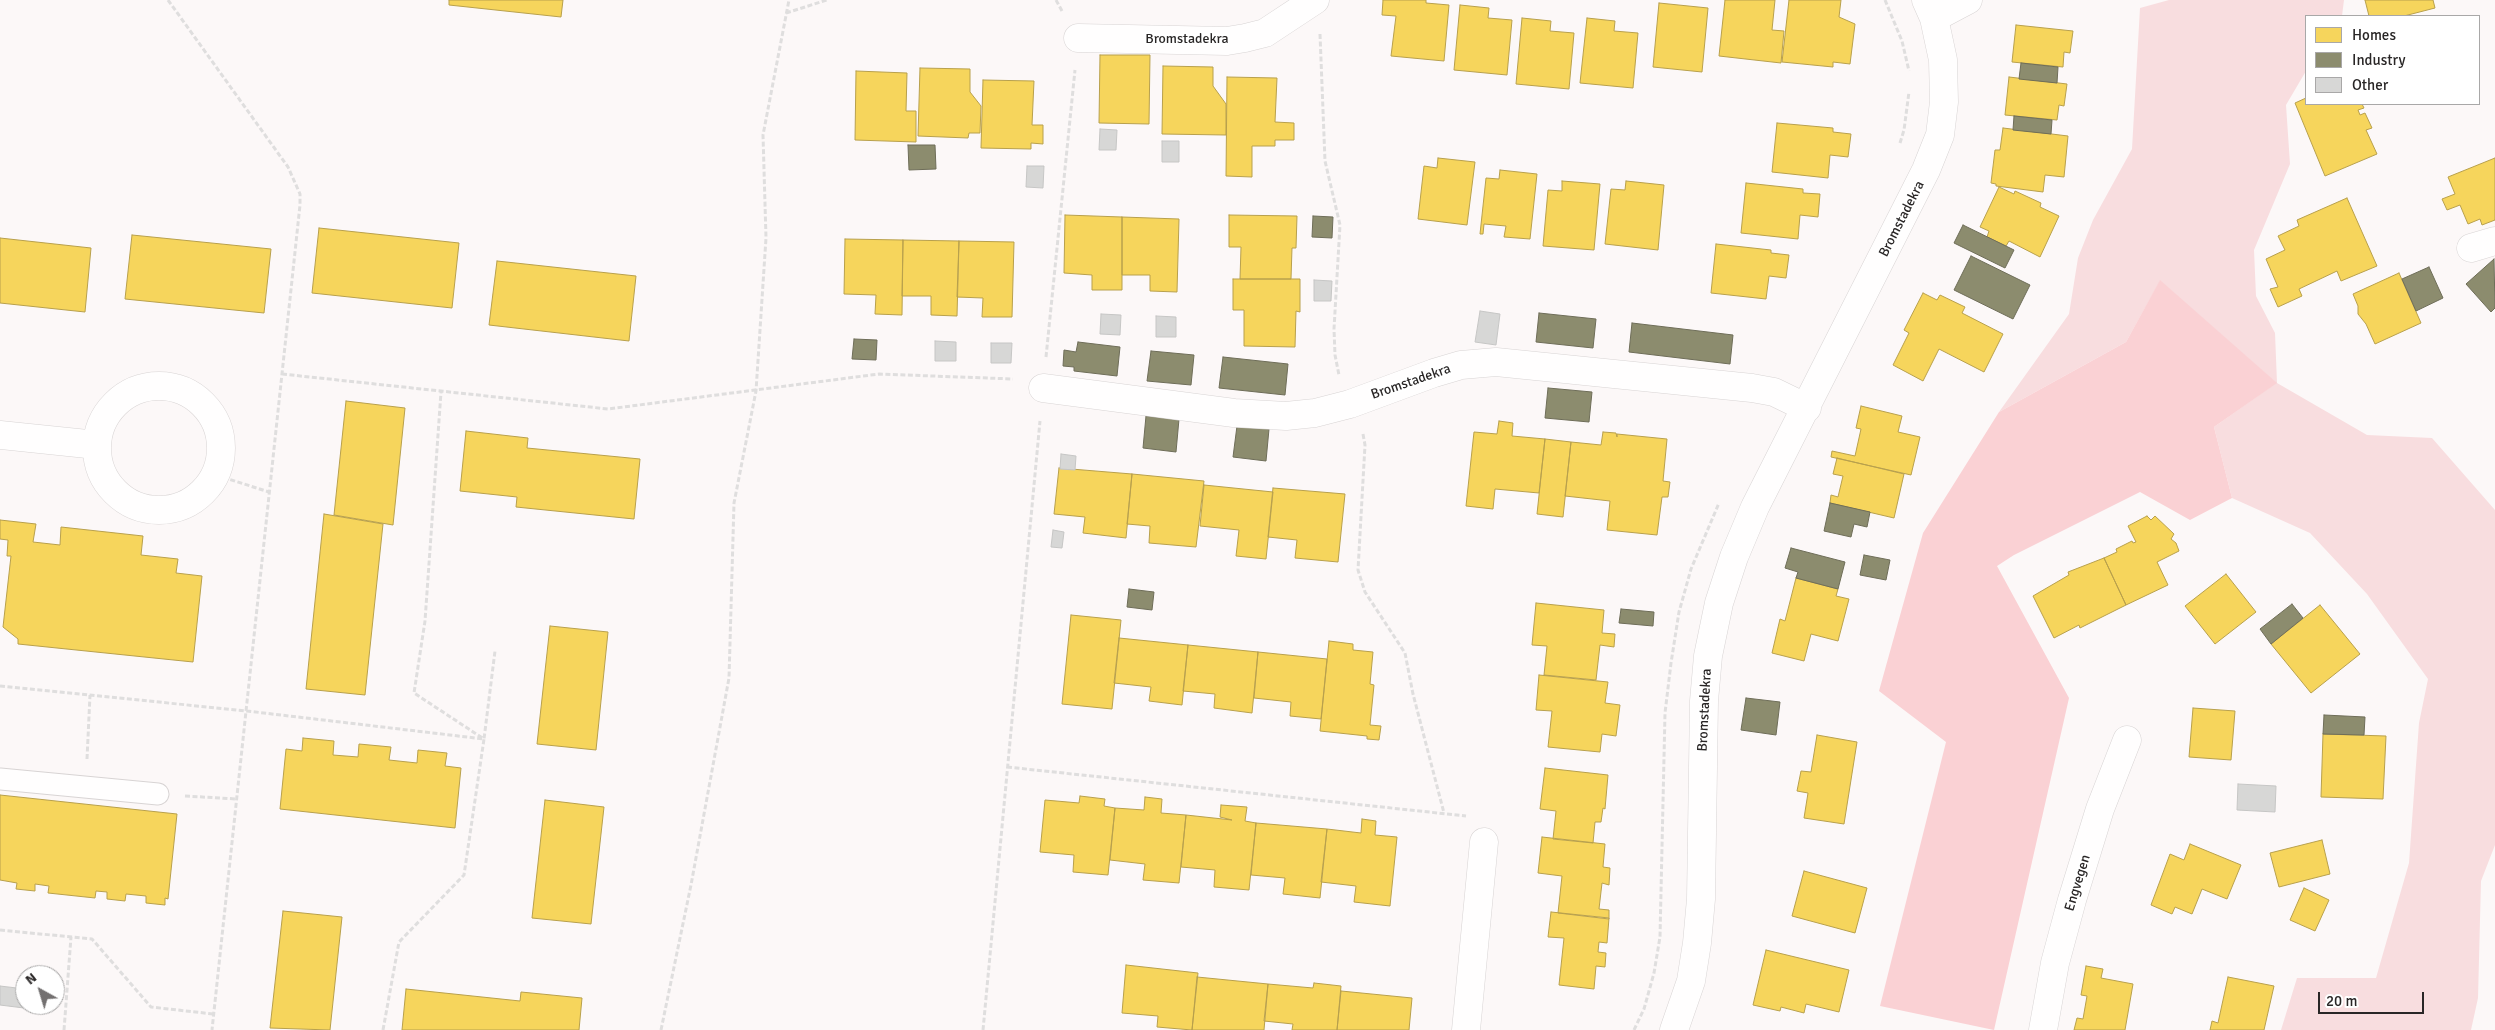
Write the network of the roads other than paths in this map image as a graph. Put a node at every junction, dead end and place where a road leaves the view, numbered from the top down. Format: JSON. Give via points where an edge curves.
{"nodes":[{"id":1,"x":1314,"y":0,"type":"edge"},
{"id":2,"x":1968,"y":0,"type":"edge"},
{"id":3,"x":1930,"y":9,"type":"edge"},
{"id":4,"x":1078,"y":38,"type":"road end"},
{"id":5,"x":1044,"y":384,"type":"road end"},
{"id":6,"x":1807,"y":408,"type":"junction"},
{"id":7,"x":0,"y":435,"type":"edge"},
{"id":8,"x":97,"y":445,"type":"junction"},
{"id":9,"x":2126,"y":740,"type":"dead end"},
{"id":10,"x":0,"y":778,"type":"edge"},
{"id":11,"x":158,"y":794,"type":"road end"},
{"id":12,"x":1484,"y":842,"type":"road end"},
{"id":13,"x":1466,"y":1030,"type":"edge"},
{"id":14,"x":1674,"y":1030,"type":"edge"},
{"id":15,"x":2043,"y":1030,"type":"edge"}],
"edges":[{"from":1,"to":4,"type":"street","name":"Bromstadekra","via":[[1265,33],[1227,41]]},
{"from":2,"to":3,"type":"street","name":"Bromstadekra"},
{"from":3,"to":6,"type":"street","name":"Bromstadekra","via":[[1943,60],[1944,102],[1940,135],[1926,170]]},
{"from":5,"to":6,"type":"street","name":"Bromstadekra","via":[[1234,413],[1286,416],[1350,404],[1462,365],[1496,362],[1752,388],[1774,392]]},
{"from":6,"to":14,"type":"street","name":"Bromstadekra","via":[[1755,507],[1719,604],[1704,701],[1701,899],[1697,943],[1691,981]]},
{"from":7,"to":8,"type":"street"},
{"from":8,"to":8,"type":"street","via":[[102,426],[112,408],[126,395],[145,388],[165,386],[184,391],[201,402],[214,417],[220,436],[221,456],[216,475],[205,490],[181,506],[154,510],[120,496],[107,481],[99,464]]},
{"from":9,"to":15,"type":"street","name":"Engvegen","via":[[2100,809],[2072,900],[2055,963]]},
{"from":10,"to":11,"type":"lane"},
{"from":12,"to":13,"type":"street"}]}
